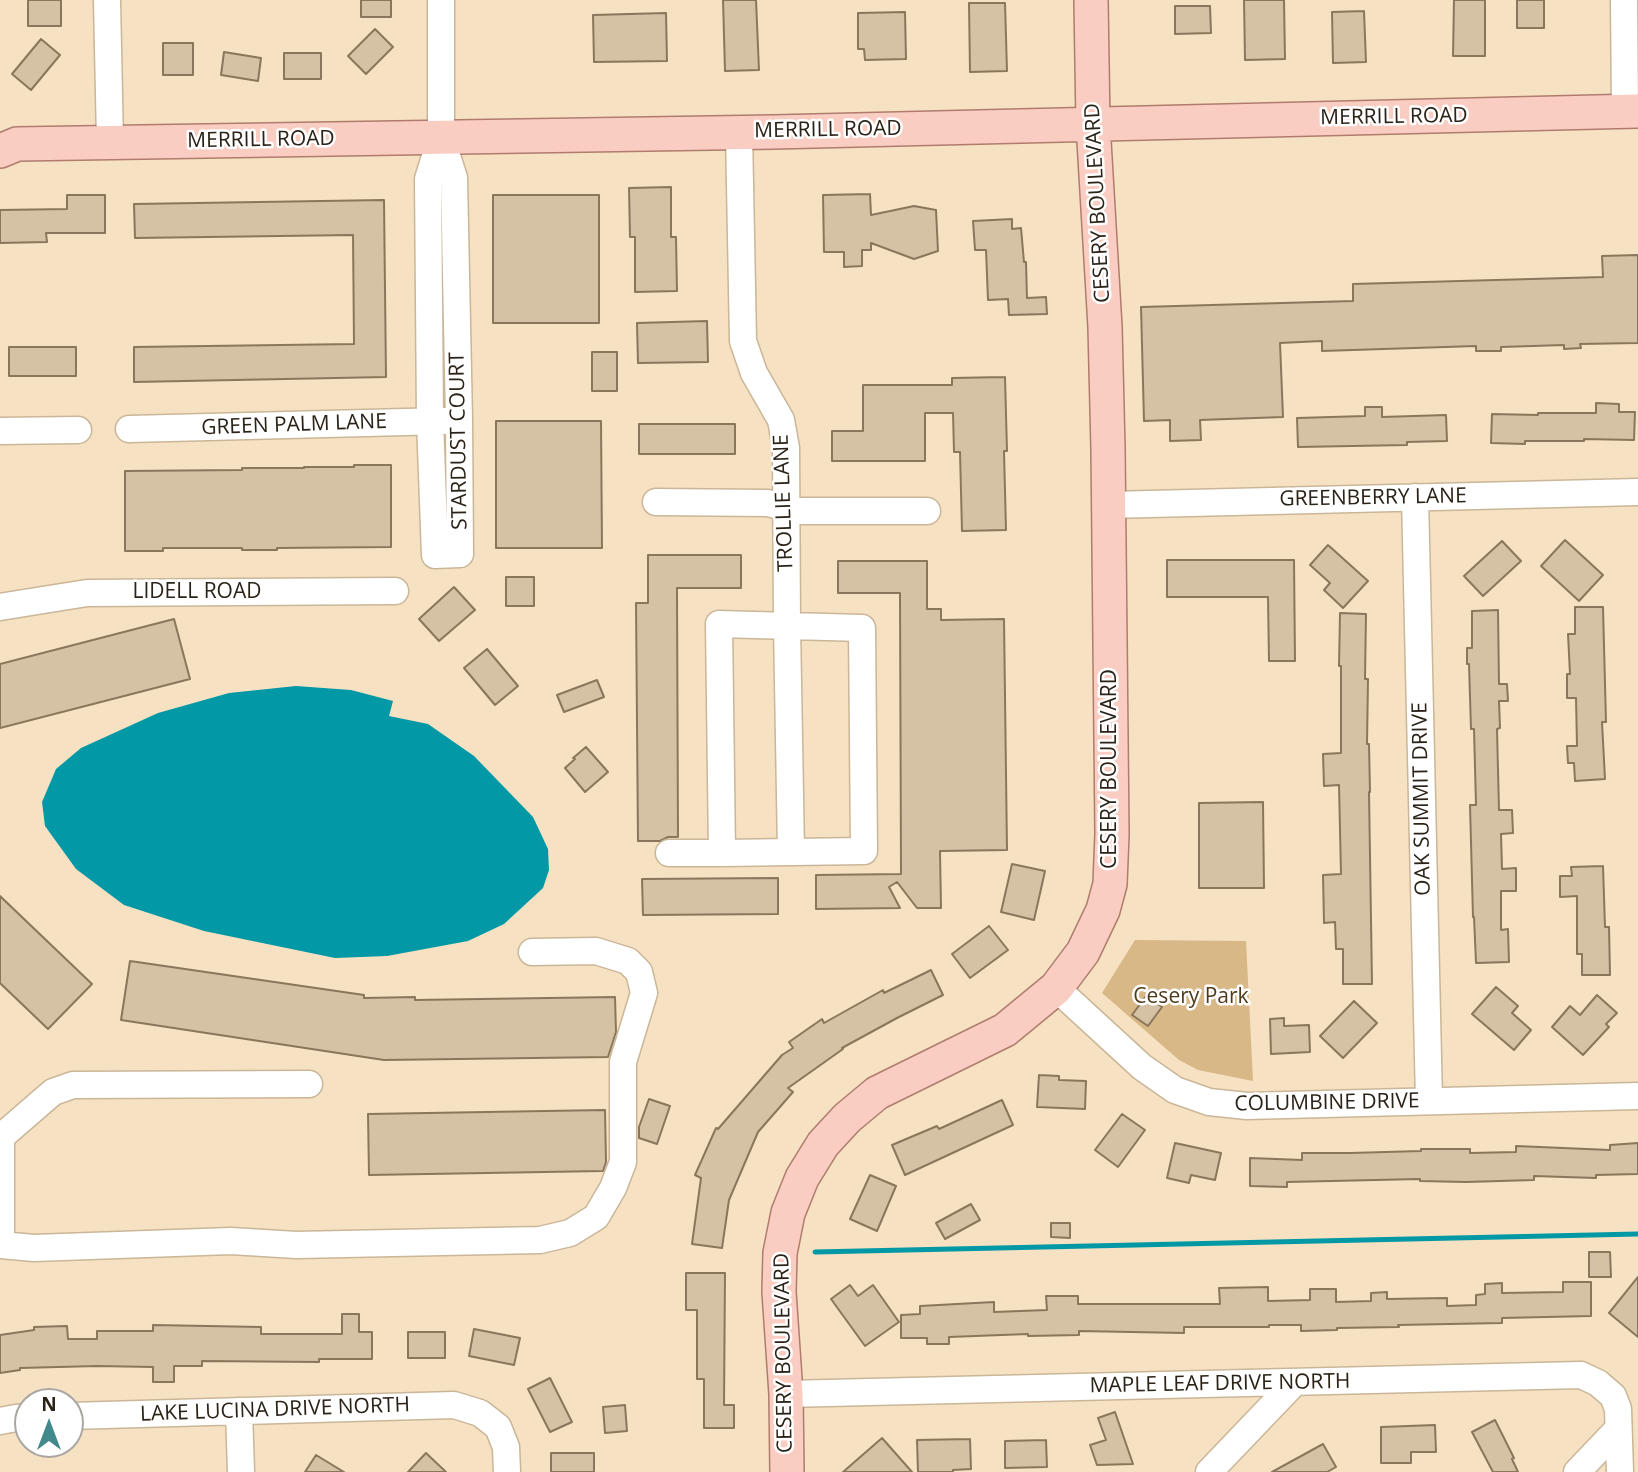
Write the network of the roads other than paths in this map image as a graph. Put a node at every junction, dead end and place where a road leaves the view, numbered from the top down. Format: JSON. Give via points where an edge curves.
{"nodes":[{"id":1,"x":107,"y":0,"type":"edge"},
{"id":2,"x":441,"y":0,"type":"edge"},
{"id":3,"x":1091,"y":0,"type":"edge"},
{"id":4,"x":1624,"y":0,"type":"edge"},
{"id":5,"x":1631,"y":111,"type":"edge"},
{"id":6,"x":1093,"y":124,"type":"junction"},
{"id":7,"x":739,"y":132,"type":"junction"},
{"id":8,"x":441,"y":137,"type":"junction"},
{"id":9,"x":110,"y":142,"type":"junction"},
{"id":10,"x":6,"y":144,"type":"edge"},
{"id":11,"x":459,"y":420,"type":"junction"},
{"id":12,"x":430,"y":421,"type":"junction"},
{"id":13,"x":129,"y":429,"type":"dead end"},
{"id":14,"x":78,"y":430,"type":"dead end"},
{"id":15,"x":0,"y":431,"type":"edge"},
{"id":16,"x":1638,"y":492,"type":"edge"},
{"id":17,"x":1415,"y":497,"type":"junction"},
{"id":18,"x":656,"y":502,"type":"dead end"},
{"id":19,"x":1109,"y":505,"type":"junction"},
{"id":20,"x":787,"y":507,"type":"junction"},
{"id":21,"x":926,"y":512,"type":"dead end"},
{"id":22,"x":395,"y":591,"type":"dead end"},
{"id":23,"x":0,"y":607,"type":"edge"},
{"id":24,"x":787,"y":626,"type":"junction"},
{"id":25,"x":791,"y":852,"type":"junction"},
{"id":26,"x":669,"y":853,"type":"dead end"},
{"id":27,"x":722,"y":853,"type":"junction"},
{"id":28,"x":532,"y":952,"type":"dead end"},
{"id":29,"x":1056,"y":988,"type":"junction"},
{"id":30,"x":309,"y":1084,"type":"dead end"},
{"id":31,"x":1638,"y":1096,"type":"edge"},
{"id":32,"x":1429,"y":1101,"type":"junction"},
{"id":33,"x":1,"y":1245,"type":"edge"},
{"id":34,"x":1294,"y":1383,"type":"junction"},
{"id":35,"x":786,"y":1394,"type":"junction"},
{"id":36,"x":239,"y":1411,"type":"junction"},
{"id":37,"x":84,"y":1416,"type":"edge"},
{"id":38,"x":1618,"y":1429,"type":"junction"},
{"id":39,"x":1626,"y":1468,"type":"edge"},
{"id":40,"x":241,"y":1472,"type":"edge"},
{"id":41,"x":507,"y":1472,"type":"edge"},
{"id":42,"x":787,"y":1472,"type":"edge"},
{"id":43,"x":1209,"y":1472,"type":"edge"},
{"id":44,"x":1577,"y":1472,"type":"edge"}],
"edges":[{"from":1,"to":9,"type":"street"},
{"from":2,"to":8,"type":"street"},
{"from":3,"to":6,"type":"main road","name":"CESERY BOULEVARD"},
{"from":4,"to":5,"type":"street"},
{"from":5,"to":6,"type":"main road","name":"MERRILL ROAD"},
{"from":6,"to":7,"type":"main road","name":"MERRILL ROAD"},
{"from":6,"to":19,"type":"main road","name":"CESERY BOULEVARD"},
{"from":7,"to":8,"type":"main road","name":"MERRILL ROAD"},
{"from":7,"to":20,"type":"street","name":"TROLLIE LANE","via":[[743,341],[754,373],[781,420]]},
{"from":8,"to":9,"type":"main road","name":"MERRILL ROAD"},
{"from":8,"to":11,"type":"street","name":"STARDUST COURT","via":[[454,178]]},
{"from":8,"to":12,"type":"street","name":"STARDUST COURT","via":[[428,179]]},
{"from":9,"to":10,"type":"main road","name":"MERRILL ROAD"},
{"from":11,"to":12,"type":"street","name":"GREEN PALM LANE"},
{"from":11,"to":12,"type":"street","name":"STARDUST COURT","via":[[460,554],[435,555]]},
{"from":12,"to":13,"type":"street","name":"GREEN PALM LANE"},
{"from":14,"to":15,"type":"street"},
{"from":16,"to":17,"type":"street","name":"GREENBERRY LANE"},
{"from":17,"to":19,"type":"street","name":"GREENBERRY LANE"},
{"from":17,"to":32,"type":"street","name":"OAK SUMMIT DRIVE"},
{"from":18,"to":20,"type":"street"},
{"from":19,"to":29,"type":"main road","name":"CESERY BOULEVARD","via":[[1110,884],[1083,952]]},
{"from":20,"to":21,"type":"street","via":[[798,511]]},
{"from":20,"to":24,"type":"street","name":"TROLLIE LANE"},
{"from":22,"to":23,"type":"street","name":"LIDELL ROAD","via":[[87,593]]},
{"from":24,"to":25,"type":"street","name":"TROLLIE LANE"},
{"from":24,"to":25,"type":"street","via":[[862,628],[864,851]]},
{"from":24,"to":27,"type":"street","via":[[719,624]]},
{"from":25,"to":27,"type":"street"},
{"from":26,"to":27,"type":"street"},
{"from":28,"to":33,"type":"street","via":[[596,951],[628,961],[639,972],[644,993],[623,1062],[623,1161],[614,1188],[596,1217],[570,1233],[540,1240],[472,1242]]},
{"from":29,"to":32,"type":"street","name":"COLUMBINE DRIVE","via":[[1142,1067],[1175,1090],[1209,1102],[1247,1106]]},
{"from":29,"to":35,"type":"main road","name":"CESERY BOULEVARD","via":[[1005,1030],[877,1093],[823,1144],[788,1213],[780,1253]]},
{"from":30,"to":33,"type":"street","via":[[73,1085],[53,1092],[1,1137]]},
{"from":31,"to":32,"type":"street","name":"COLUMBINE DRIVE"},
{"from":34,"to":35,"type":"street","name":"MAPLE LEAF DRIVE NORTH"},
{"from":34,"to":38,"type":"street","name":"MAPLE LEAF DRIVE NORTH","via":[[1581,1375],[1613,1396]]},
{"from":34,"to":43,"type":"street"},
{"from":35,"to":42,"type":"main road","name":"CESERY BOULEVARD"},
{"from":36,"to":37,"type":"street","name":"LAKE LUCINA DRIVE NORTH"},
{"from":36,"to":40,"type":"street"},
{"from":36,"to":41,"type":"street","name":"LAKE LUCINA DRIVE NORTH","via":[[454,1405],[480,1413],[498,1427],[506,1447]]},
{"from":38,"to":39,"type":"street","name":"MAPLE LEAF DRIVE NORTH"},
{"from":38,"to":44,"type":"street"}]}
